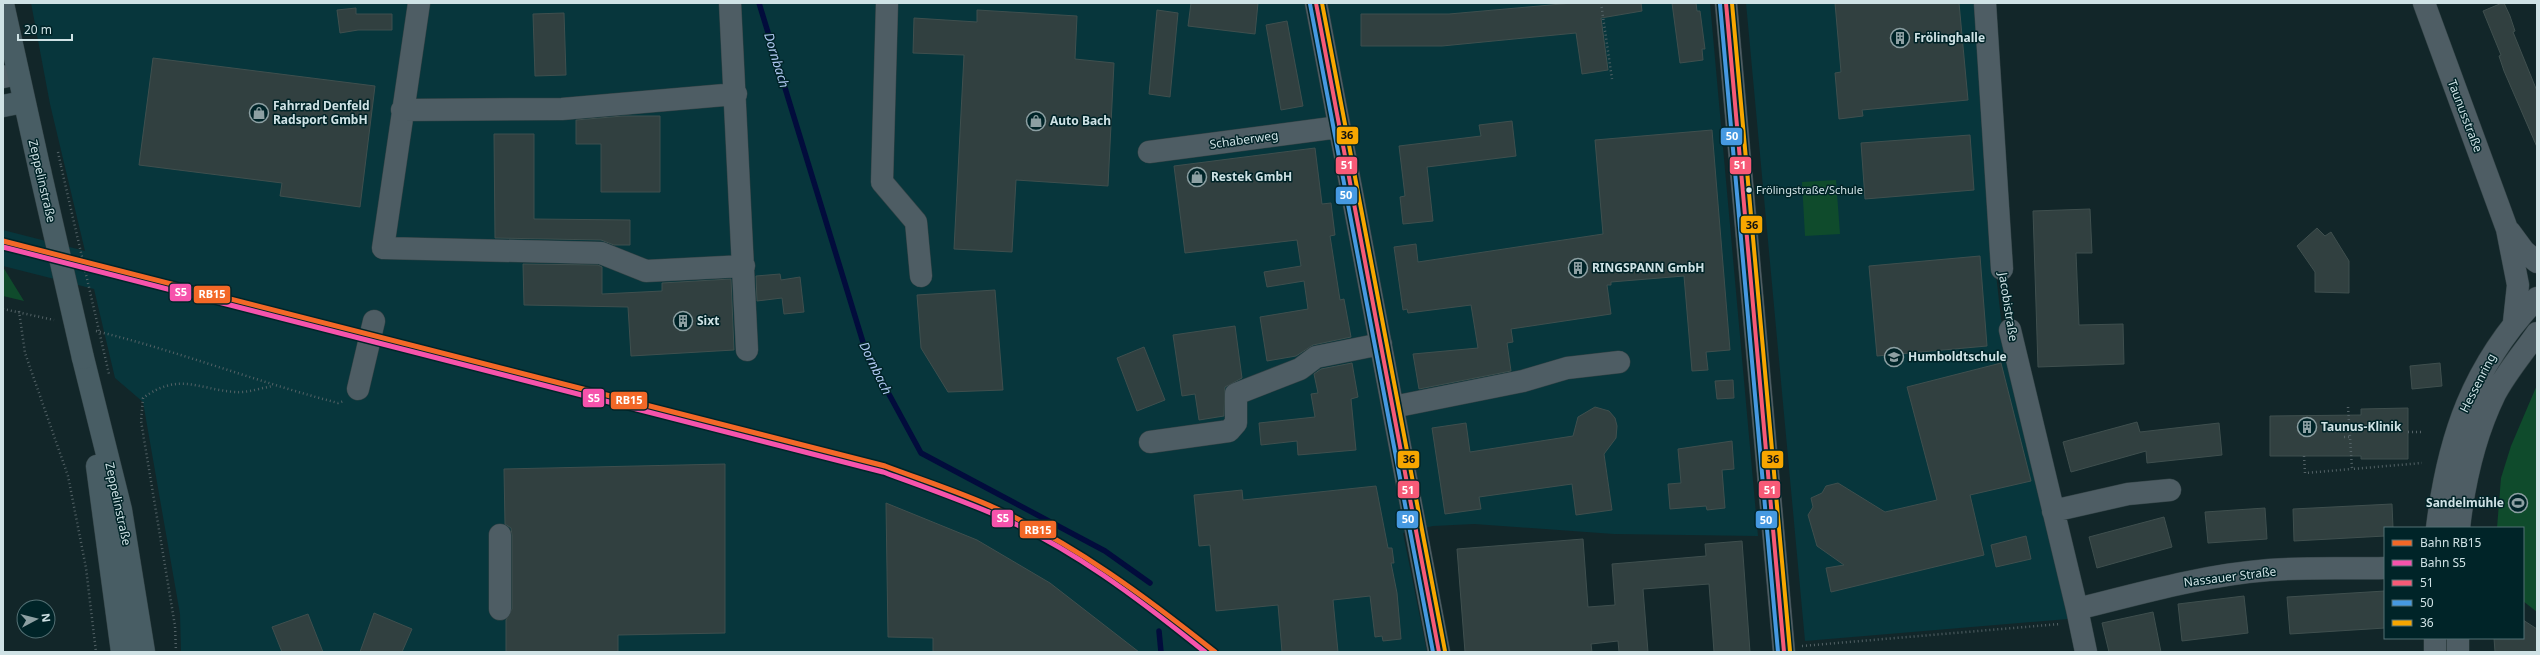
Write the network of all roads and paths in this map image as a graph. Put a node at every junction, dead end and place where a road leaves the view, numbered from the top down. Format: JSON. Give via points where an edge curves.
{"nodes":[{"id":1,"x":419,"y":3,"type":"edge"},
{"id":2,"x":730,"y":3,"type":"edge"},
{"id":3,"x":887,"y":3,"type":"edge"},
{"id":4,"x":1316,"y":3,"type":"edge"},
{"id":5,"x":1601,"y":3,"type":"edge"},
{"id":6,"x":1726,"y":3,"type":"edge"},
{"id":7,"x":1985,"y":3,"type":"edge"},
{"id":8,"x":2424,"y":3,"type":"edge"},
{"id":9,"x":4,"y":10,"type":"edge"},
{"id":10,"x":10,"y":76,"type":"edge"},
{"id":11,"x":1612,"y":79,"type":"dead end"},
{"id":12,"x":736,"y":94,"type":"junction"},
{"id":13,"x":13,"y":104,"type":"edge"},
{"id":14,"x":402,"y":110,"type":"junction"},
{"id":15,"x":1339,"y":127,"type":"junction"},
{"id":16,"x":1149,"y":152,"type":"dead end"},
{"id":17,"x":61,"y":166,"type":"dead end"},
{"id":18,"x":2507,"y":229,"type":"junction"},
{"id":19,"x":2537,"y":262,"type":"edge"},
{"id":20,"x":744,"y":266,"type":"junction"},
{"id":21,"x":2002,"y":269,"type":"joint"},
{"id":22,"x":921,"y":276,"type":"dead end"},
{"id":23,"x":2537,"y":298,"type":"edge"},
{"id":24,"x":3,"y":310,"type":"edge"},
{"id":25,"x":19,"y":311,"type":"junction"},
{"id":26,"x":56,"y":321,"type":"dead end"},
{"id":27,"x":374,"y":321,"type":"dead end"},
{"id":28,"x":2514,"y":322,"type":"junction"},
{"id":29,"x":94,"y":330,"type":"dead end"},
{"id":30,"x":2010,"y":330,"type":"joint"},
{"id":31,"x":2537,"y":333,"type":"edge"},
{"id":32,"x":1381,"y":344,"type":"junction"},
{"id":33,"x":748,"y":350,"type":"dead end"},
{"id":34,"x":83,"y":358,"type":"junction"},
{"id":35,"x":1620,"y":362,"type":"dead end"},
{"id":36,"x":109,"y":374,"type":"dead end"},
{"id":37,"x":272,"y":386,"type":"junction"},
{"id":38,"x":358,"y":389,"type":"joint"},
{"id":39,"x":1393,"y":407,"type":"junction"},
{"id":40,"x":2348,"y":407,"type":"dead end"},
{"id":41,"x":2408,"y":432,"type":"dead end"},
{"id":42,"x":2422,"y":432,"type":"dead end"},
{"id":43,"x":2350,"y":437,"type":"junction"},
{"id":44,"x":2344,"y":438,"type":"dead end"},
{"id":45,"x":1150,"y":442,"type":"dead end"},
{"id":46,"x":2304,"y":456,"type":"dead end"},
{"id":47,"x":2422,"y":463,"type":"dead end"},
{"id":48,"x":2352,"y":469,"type":"junction"},
{"id":49,"x":2170,"y":490,"type":"dead end"},
{"id":50,"x":2053,"y":511,"type":"junction"},
{"id":51,"x":2438,"y":527,"type":"edge"},
{"id":52,"x":2459,"y":527,"type":"edge"},
{"id":53,"x":500,"y":535,"type":"dead end"},
{"id":54,"x":2384,"y":568,"type":"edge"},
{"id":55,"x":500,"y":609,"type":"dead end"},
{"id":56,"x":2078,"y":616,"type":"junction"},
{"id":57,"x":2435,"y":639,"type":"edge"},
{"id":58,"x":2458,"y":639,"type":"edge"},
{"id":59,"x":1784,"y":650,"type":"edge"},
{"id":60,"x":96,"y":652,"type":"edge"},
{"id":61,"x":122,"y":652,"type":"edge"},
{"id":62,"x":144,"y":652,"type":"edge"},
{"id":63,"x":176,"y":652,"type":"edge"},
{"id":64,"x":1439,"y":652,"type":"edge"},
{"id":65,"x":2086,"y":652,"type":"edge"},
{"id":66,"x":2435,"y":652,"type":"edge"},
{"id":67,"x":2458,"y":652,"type":"edge"}],
"edges":[{"from":1,"to":14,"type":"street"},
{"from":2,"to":12,"type":"street"},
{"from":3,"to":22,"type":"street","via":[[882,182],[916,222]]},
{"from":4,"to":15,"type":"street"},
{"from":5,"to":11,"type":"path"},
{"from":6,"to":59,"type":"street"},
{"from":7,"to":21,"type":"street","name":"Jacobistraße"},
{"from":8,"to":18,"type":"street","name":"Taunusstraße"},
{"from":9,"to":10,"type":"main road","name":"Zeppelinstraße"},
{"from":10,"to":13,"type":"main road","name":"Zeppelinstraße"},
{"from":12,"to":14,"type":"street","via":[[562,109]]},
{"from":12,"to":20,"type":"street"},
{"from":13,"to":34,"type":"main road","name":"Zeppelinstraße","bridge":true,"via":[[40,170]]},
{"from":14,"to":20,"type":"street","via":[[383,248],[601,253],[646,270]]},
{"from":15,"to":16,"type":"street","name":"Schaberweg"},
{"from":15,"to":32,"type":"street"},
{"from":17,"to":36,"type":"path","bridge":true},
{"from":18,"to":19,"type":"street","name":"Taunusstraße","via":[[2524,251]]},
{"from":18,"to":28,"type":"street","name":"Taunusstraße","via":[[2518,285]]},
{"from":20,"to":33,"type":"street"},
{"from":21,"to":30,"type":"path","name":"Jacobistraße"},
{"from":23,"to":28,"type":"street","name":"Hessenring"},
{"from":24,"to":25,"type":"path"},
{"from":25,"to":26,"type":"path"},
{"from":25,"to":60,"type":"path","via":[[25,353],[68,476],[86,568]]},
{"from":27,"to":38,"type":"street"},
{"from":28,"to":51,"type":"street","name":"Hessenring","via":[[2492,353],[2464,408],[2446,468]]},
{"from":29,"to":37,"type":"path","via":[[147,344]]},
{"from":30,"to":50,"type":"street","name":"Jacobistraße"},
{"from":31,"to":52,"type":"street","name":"Hessenring","via":[[2499,388],[2483,424],[2469,469]]},
{"from":32,"to":39,"type":"street"},
{"from":32,"to":45,"type":"street","via":[[1316,357],[1300,369],[1236,394],[1236,423],[1229,431]]},
{"from":34,"to":61,"type":"main road","name":"Zeppelinstraße"},
{"from":34,"to":62,"type":"main road","name":"Zeppelinstraße","via":[[121,510]]},
{"from":35,"to":39,"type":"street","via":[[1567,368],[1544,373],[1523,382]]},
{"from":37,"to":38,"type":"path","via":[[338,403],[347,400]]},
{"from":37,"to":63,"type":"path","via":[[237,392],[178,382],[158,387],[143,398],[141,421],[175,626]]},
{"from":39,"to":64,"type":"street"},
{"from":40,"to":43,"type":"path"},
{"from":41,"to":42,"type":"path"},
{"from":43,"to":44,"type":"path"},
{"from":43,"to":48,"type":"path"},
{"from":46,"to":48,"type":"path","via":[[2305,472]]},
{"from":47,"to":48,"type":"path"},
{"from":49,"to":50,"type":"street","via":[[2128,494]]},
{"from":50,"to":56,"type":"street","name":"Jacobistraße"},
{"from":53,"to":55,"type":"street"},
{"from":54,"to":56,"type":"street","name":"Nassauer Straße","via":[[2270,570],[2230,575],[2168,585]]},
{"from":56,"to":59,"type":"path"},
{"from":56,"to":65,"type":"street","name":"Jacobistraße"},
{"from":57,"to":66,"type":"street"},
{"from":58,"to":67,"type":"street"}]}
